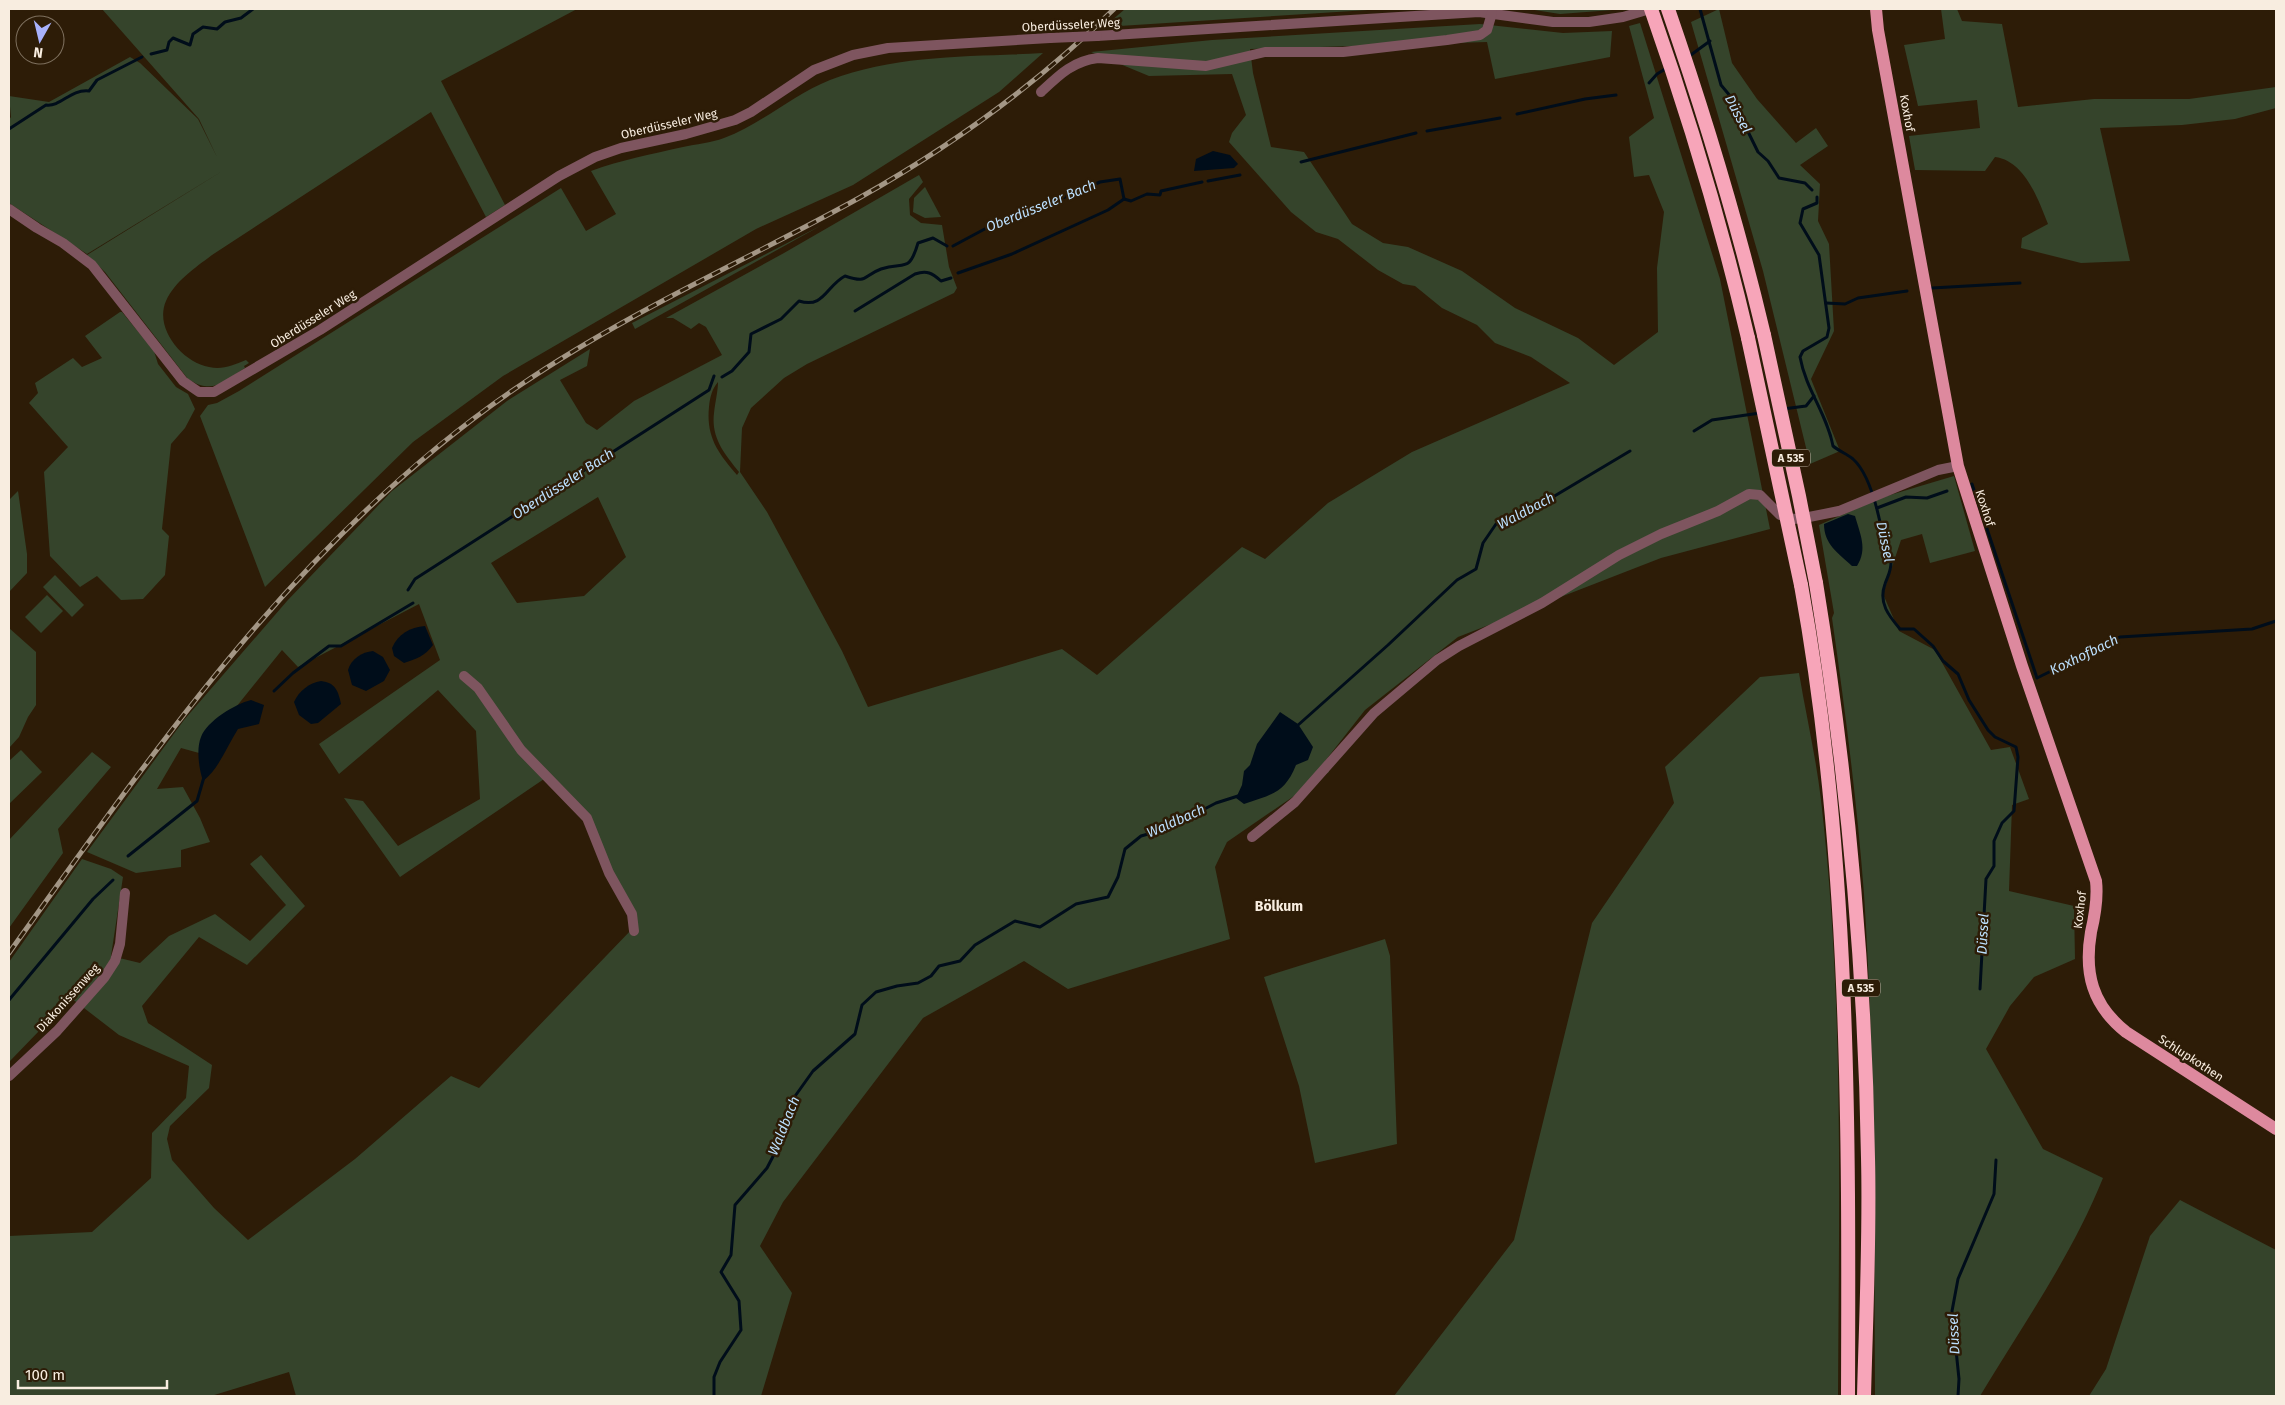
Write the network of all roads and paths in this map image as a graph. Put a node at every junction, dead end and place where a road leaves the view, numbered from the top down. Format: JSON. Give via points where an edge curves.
{"nodes":[{"id":1,"x":1651,"y":9,"type":"edge"},
{"id":2,"x":1668,"y":9,"type":"edge"},
{"id":3,"x":1876,"y":9,"type":"edge"},
{"id":4,"x":1492,"y":13,"type":"junction"},
{"id":5,"x":1622,"y":13,"type":"edge"},
{"id":6,"x":1041,"y":92,"type":"dead end"},
{"id":7,"x":9,"y":209,"type":"edge"},
{"id":8,"x":1958,"y":466,"type":"junction"},
{"id":9,"x":464,"y":676,"type":"dead end"},
{"id":10,"x":1252,"y":837,"type":"dead end"},
{"id":11,"x":125,"y":893,"type":"dead end"},
{"id":12,"x":634,"y":931,"type":"dead end"},
{"id":13,"x":2098,"y":1003,"type":"joint"},
{"id":14,"x":9,"y":1076,"type":"edge"},
{"id":15,"x":2276,"y":1129,"type":"edge"},
{"id":16,"x":1848,"y":1396,"type":"edge"},
{"id":17,"x":1864,"y":1396,"type":"edge"}],
"edges":[{"from":1,"to":5,"type":"street","name":"Oberdüsseler Weg"},
{"from":1,"to":16,"type":"highway","number":"A 535","bridge":true,"via":[[1733,274],[1801,585],[1819,702],[1839,894],[1848,1158]]},
{"from":2,"to":17,"type":"highway","number":"A 535","bridge":true,"via":[[1749,273],[1800,496],[1834,692],[1846,793],[1863,1023],[1868,1160]]},
{"from":3,"to":8,"type":"main road","name":"Koxhof"},
{"from":4,"to":5,"type":"street","name":"Oberdüsseler Weg","via":[[1553,22],[1589,22]]},
{"from":4,"to":6,"type":"street","via":[[1487,30],[1480,35],[1343,52],[1266,52],[1206,66],[1098,58],[1084,60],[1065,70]]},
{"from":4,"to":7,"type":"street","name":"Oberdüsseler Weg","bridge":true,"via":[[888,48],[861,53],[814,70],[751,112],[726,123],[628,146],[564,174],[240,379],[201,397],[183,381],[92,266],[63,243]]},
{"from":8,"to":10,"type":"street","via":[[1938,470],[1839,511],[1794,519],[1780,515],[1753,493],[1619,555],[1542,603],[1437,660],[1374,713],[1295,802]]},
{"from":8,"to":13,"type":"main road","name":"Koxhof","via":[[2022,666],[2094,873],[2096,902],[2088,965]]},
{"from":9,"to":12,"type":"street","via":[[478,688],[521,750],[587,818],[609,873],[632,914]]},
{"from":11,"to":14,"type":"street","name":"Diakonissenweg","via":[[120,944],[104,978],[57,1031]]},
{"from":13,"to":15,"type":"main road","name":"Schlupkothen","via":[[2126,1032]]}]}
